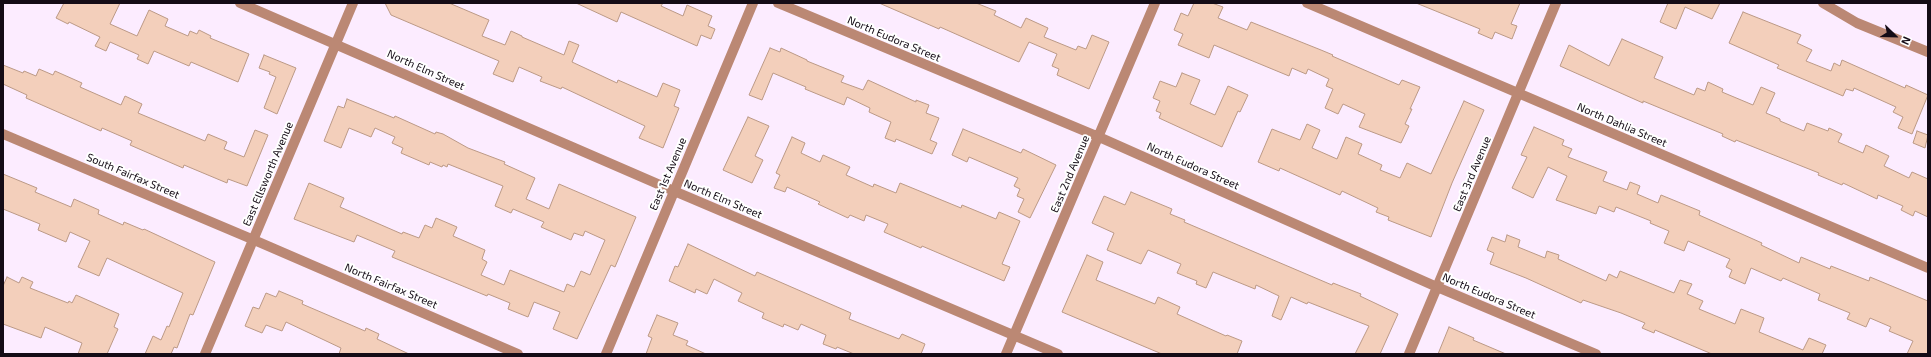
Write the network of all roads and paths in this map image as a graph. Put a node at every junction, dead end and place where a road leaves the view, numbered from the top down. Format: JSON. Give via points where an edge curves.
{"nodes":[{"id":1,"x":240,"y":3,"type":"edge"},
{"id":2,"x":353,"y":3,"type":"edge"},
{"id":3,"x":753,"y":3,"type":"edge"},
{"id":4,"x":778,"y":3,"type":"edge"},
{"id":5,"x":1155,"y":3,"type":"edge"},
{"id":6,"x":1307,"y":3,"type":"edge"},
{"id":7,"x":1556,"y":3,"type":"edge"},
{"id":8,"x":1823,"y":3,"type":"edge"},
{"id":9,"x":336,"y":44,"type":"junction"},
{"id":10,"x":1928,"y":52,"type":"edge"},
{"id":11,"x":1518,"y":94,"type":"junction"},
{"id":12,"x":3,"y":134,"type":"edge"},
{"id":13,"x":1099,"y":137,"type":"junction"},
{"id":14,"x":674,"y":191,"type":"junction"},
{"id":15,"x":254,"y":240,"type":"junction"},
{"id":16,"x":1928,"y":268,"type":"edge"},
{"id":17,"x":1438,"y":287,"type":"junction"},
{"id":18,"x":1014,"y":335,"type":"junction"},
{"id":19,"x":205,"y":354,"type":"edge"},
{"id":20,"x":518,"y":354,"type":"edge"},
{"id":21,"x":606,"y":354,"type":"edge"},
{"id":22,"x":1006,"y":354,"type":"edge"},
{"id":23,"x":1058,"y":354,"type":"edge"},
{"id":24,"x":1409,"y":354,"type":"edge"},
{"id":25,"x":1596,"y":354,"type":"edge"}],
"edges":[{"from":1,"to":9,"type":"street","name":"North Elm Street"},
{"from":2,"to":9,"type":"street","name":"East Ellsworth Avenue"},
{"from":3,"to":14,"type":"street","name":"East 1st Avenue"},
{"from":4,"to":13,"type":"street","name":"North Eudora Street"},
{"from":5,"to":13,"type":"street","name":"East 2nd Avenue"},
{"from":6,"to":11,"type":"street","name":"North Dahlia Street"},
{"from":7,"to":11,"type":"street","name":"East 3rd Avenue"},
{"from":8,"to":10,"type":"street","via":[[1857,23]]},
{"from":9,"to":14,"type":"street","name":"North Elm Street"},
{"from":9,"to":15,"type":"street","name":"East Ellsworth Avenue"},
{"from":11,"to":16,"type":"street","name":"North Dahlia Street"},
{"from":11,"to":17,"type":"street","name":"East 3rd Avenue"},
{"from":12,"to":15,"type":"street","name":"South Fairfax Street"},
{"from":13,"to":17,"type":"street","name":"North Eudora Street"},
{"from":13,"to":18,"type":"street","name":"East 2nd Avenue"},
{"from":14,"to":18,"type":"street","name":"North Elm Street"},
{"from":14,"to":21,"type":"street","name":"East 1st Avenue"},
{"from":15,"to":19,"type":"street","name":"East Ellsworth Avenue"},
{"from":15,"to":20,"type":"street","name":"North Fairfax Street"},
{"from":17,"to":24,"type":"street","name":"East 3rd Avenue"},
{"from":17,"to":25,"type":"street","name":"North Eudora Street"},
{"from":18,"to":22,"type":"street","name":"East 2nd Avenue"},
{"from":18,"to":23,"type":"street","name":"North Elm Street"}]}
